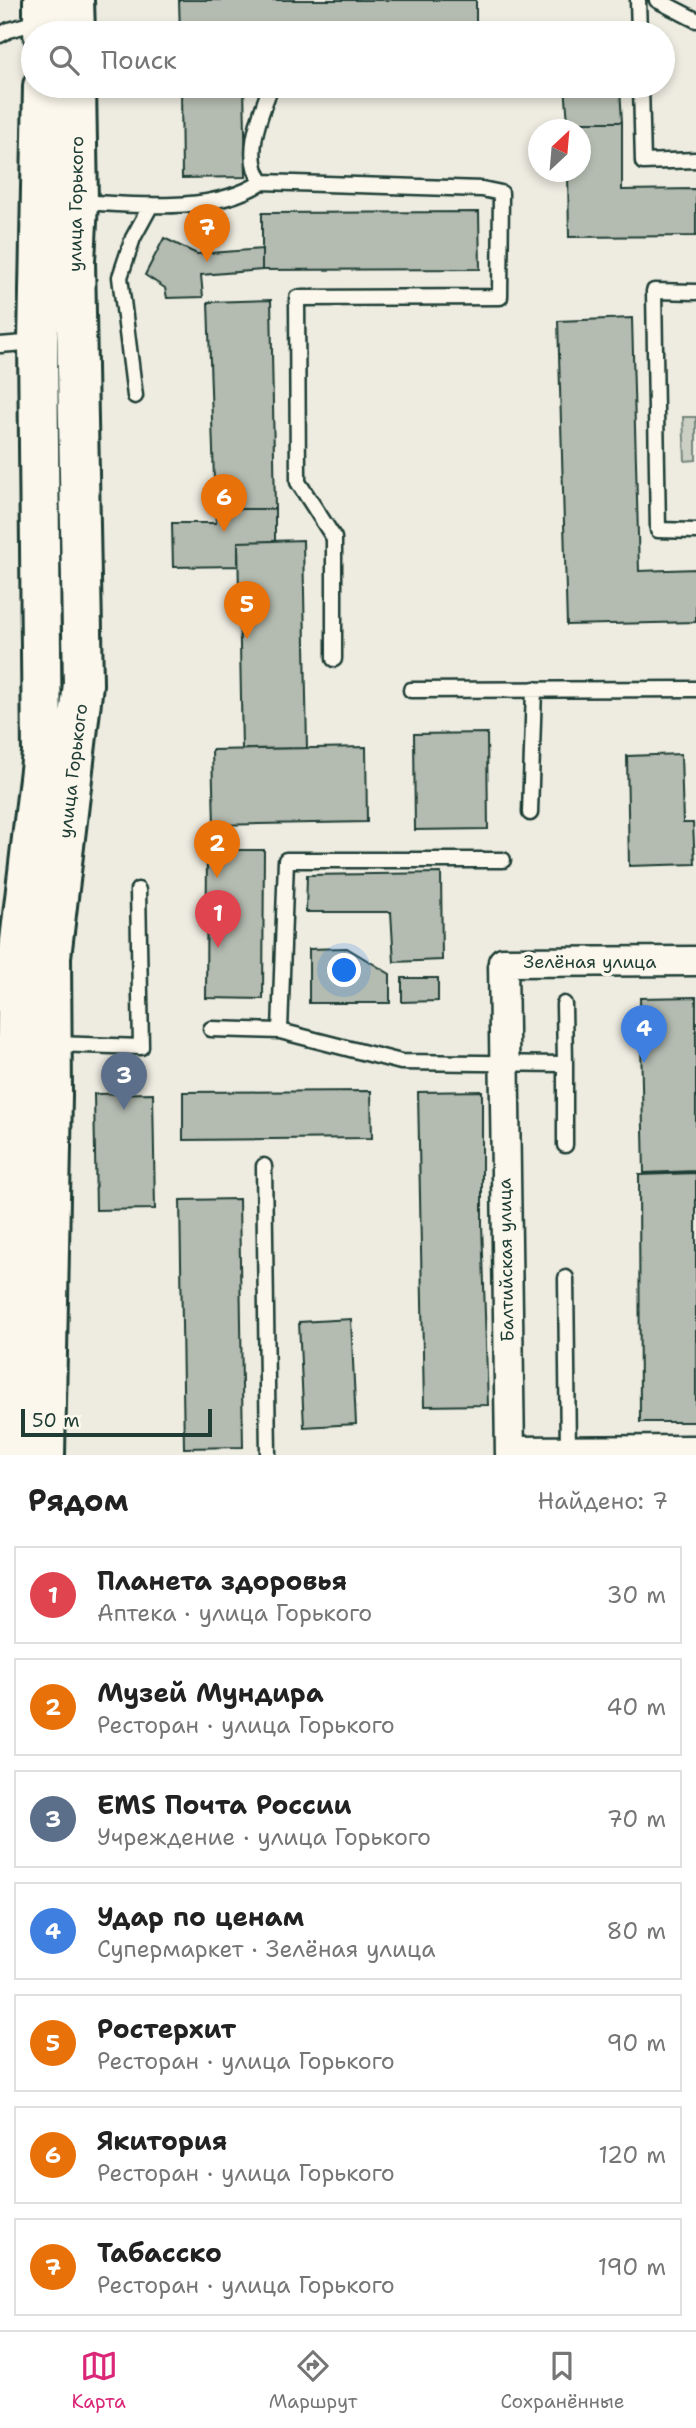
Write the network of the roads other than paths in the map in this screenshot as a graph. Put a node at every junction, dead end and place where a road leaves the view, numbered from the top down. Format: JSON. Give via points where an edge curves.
{"nodes":[{"id":1,"x":74,"y":0,"type":"edge"},
{"id":2,"x":638,"y":0,"type":"edge"},
{"id":3,"x":657,"y":0,"type":"edge"},
{"id":4,"x":696,"y":20,"type":"edge"},
{"id":5,"x":75,"y":21,"type":"edge"},
{"id":6,"x":639,"y":21,"type":"edge"},
{"id":7,"x":21,"y":25,"type":"edge"},
{"id":8,"x":0,"y":35,"type":"edge"},
{"id":9,"x":43,"y":98,"type":"edge"},
{"id":10,"x":76,"y":98,"type":"edge"},
{"id":11,"x":267,"y":98,"type":"edge"},
{"id":12,"x":640,"y":98,"type":"edge"},
{"id":13,"x":696,"y":160,"type":"edge"},
{"id":14,"x":262,"y":182,"type":"junction"},
{"id":15,"x":78,"y":202,"type":"junction"},
{"id":16,"x":151,"y":205,"type":"junction"},
{"id":17,"x":696,"y":292,"type":"edge"},
{"id":18,"x":38,"y":342,"type":"junction"},
{"id":19,"x":0,"y":345,"type":"edge"},
{"id":20,"x":135,"y":396,"type":"dead end"},
{"id":21,"x":696,"y":531,"type":"edge"},
{"id":22,"x":334,"y":659,"type":"dead end"},
{"id":23,"x":696,"y":689,"type":"edge"},
{"id":24,"x":411,"y":690,"type":"dead end"},
{"id":25,"x":534,"y":690,"type":"junction"},
{"id":26,"x":530,"y":813,"type":"dead end"},
{"id":27,"x":503,"y":860,"type":"dead end"},
{"id":28,"x":138,"y":890,"type":"dead end"},
{"id":29,"x":696,"y":961,"type":"edge"},
{"id":30,"x":564,"y":1004,"type":"dead end"},
{"id":31,"x":211,"y":1030,"type":"dead end"},
{"id":32,"x":280,"y":1031,"type":"junction"},
{"id":33,"x":50,"y":1044,"type":"junction"},
{"id":34,"x":503,"y":1064,"type":"junction"},
{"id":35,"x":565,"y":1064,"type":"junction"},
{"id":36,"x":565,"y":1144,"type":"dead end"},
{"id":37,"x":264,"y":1166,"type":"dead end"},
{"id":38,"x":566,"y":1278,"type":"dead end"},
{"id":39,"x":696,"y":1450,"type":"edge"},
{"id":40,"x":568,"y":1451,"type":"junction"},
{"id":41,"x":510,"y":1453,"type":"edge"},
{"id":42,"x":11,"y":1455,"type":"edge"},
{"id":43,"x":45,"y":1455,"type":"edge"},
{"id":44,"x":268,"y":1455,"type":"edge"}],
"edges":[{"from":1,"to":5,"type":"main road"},
{"from":2,"to":6,"type":"lane"},
{"from":3,"to":4,"type":"lane"},
{"from":7,"to":8,"type":"lane"},
{"from":9,"to":18,"type":"main road","name":"улица Горького"},
{"from":10,"to":15,"type":"main road","name":"улица Горького"},
{"from":11,"to":14,"type":"lane","via":[[254,134],[255,173]]},
{"from":12,"to":13,"type":"lane","via":[[643,162]]},
{"from":14,"to":16,"type":"lane","via":[[245,193],[217,201]]},
{"from":14,"to":22,"type":"lane","via":[[501,193],[500,297],[297,298],[298,482],[334,538]]},
{"from":15,"to":16,"type":"lane"},
{"from":15,"to":33,"type":"main road","name":"улица Горького","via":[[75,261],[83,684],[52,944]]},
{"from":16,"to":20,"type":"lane","via":[[120,277]]},
{"from":17,"to":21,"type":"lane","via":[[653,292],[658,530]]},
{"from":18,"to":19,"type":"lane"},
{"from":18,"to":42,"type":"main road","name":"улица Горького","via":[[42,753],[18,958],[10,1261]]},
{"from":23,"to":25,"type":"lane"},
{"from":24,"to":25,"type":"lane"},
{"from":25,"to":26,"type":"lane"},
{"from":27,"to":32,"type":"lane","via":[[286,860]]},
{"from":28,"to":33,"type":"lane","via":[[141,1047]]},
{"from":29,"to":34,"type":"street","name":"Зелёная улица","via":[[503,962]]},
{"from":30,"to":35,"type":"lane"},
{"from":31,"to":32,"type":"lane"},
{"from":32,"to":34,"type":"lane","via":[[401,1062]]},
{"from":33,"to":43,"type":"main road","name":"улица Горького"},
{"from":34,"to":35,"type":"lane"},
{"from":34,"to":41,"type":"street","name":"Балтийская улица"},
{"from":35,"to":36,"type":"lane"},
{"from":37,"to":44,"type":"lane"},
{"from":38,"to":40,"type":"lane"},
{"from":39,"to":40,"type":"street"},
{"from":40,"to":41,"type":"street"}]}
